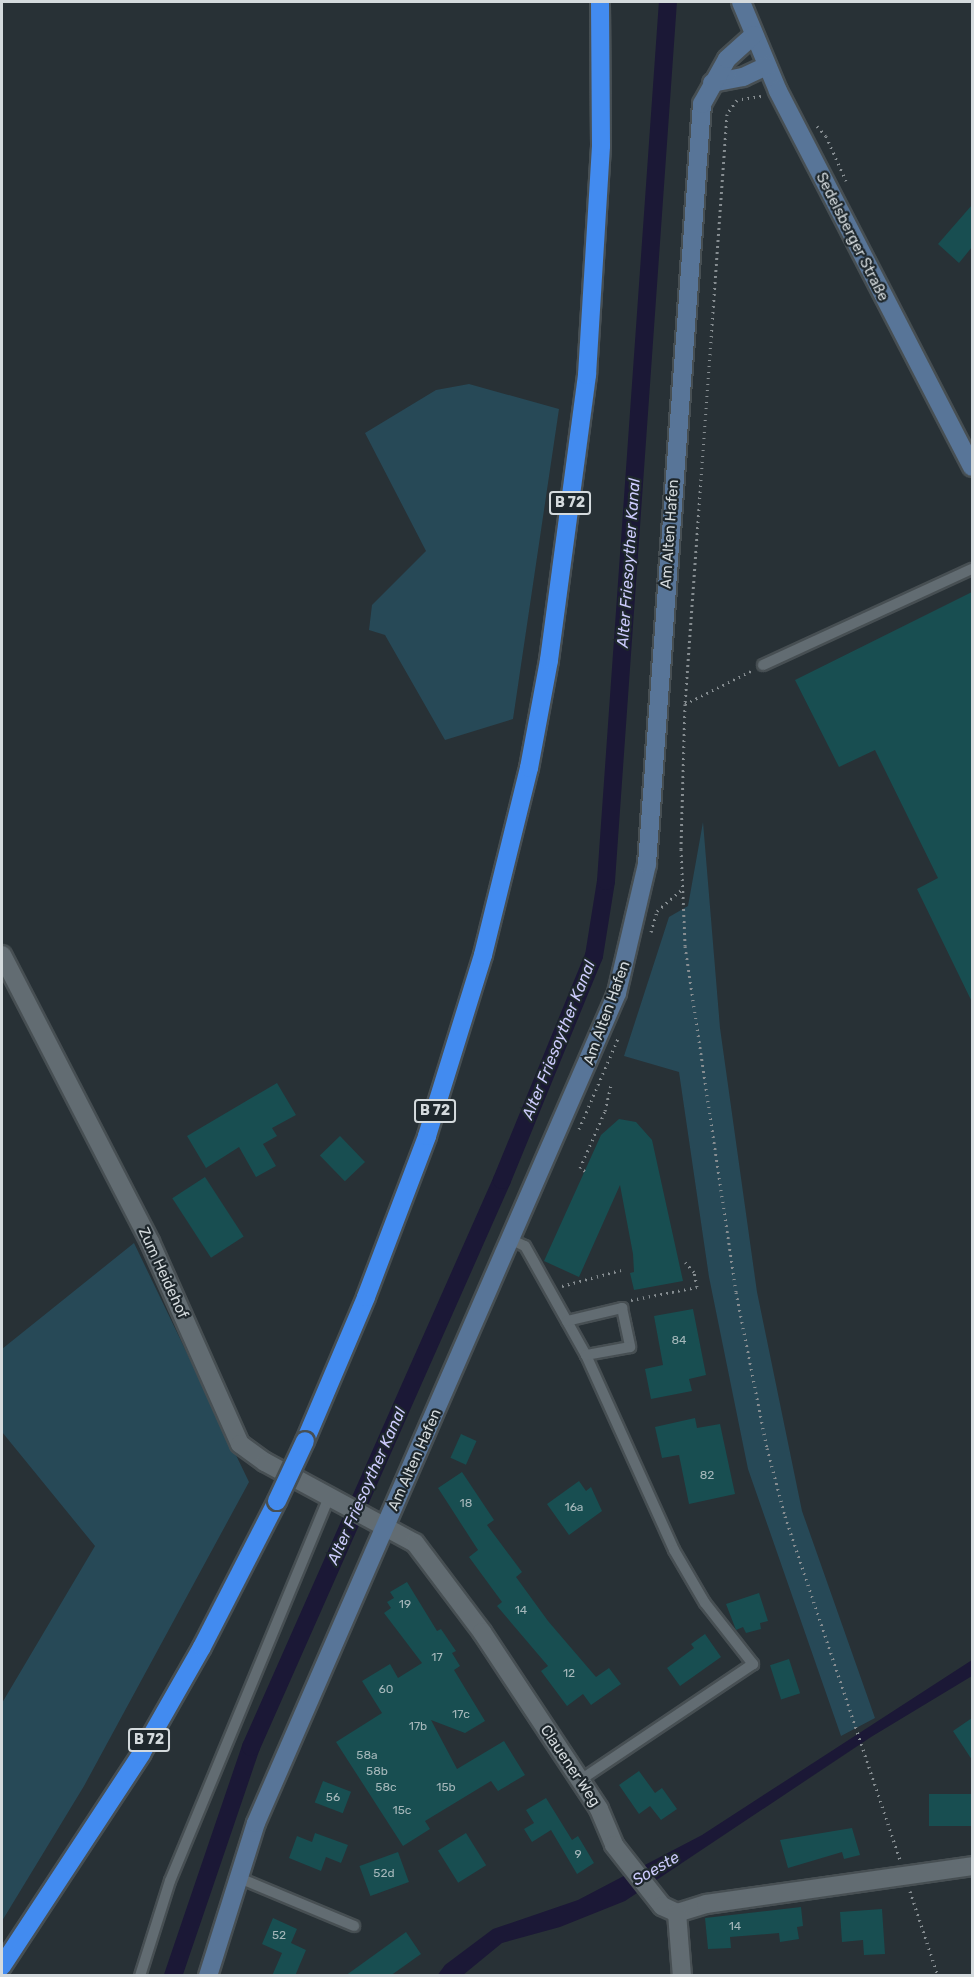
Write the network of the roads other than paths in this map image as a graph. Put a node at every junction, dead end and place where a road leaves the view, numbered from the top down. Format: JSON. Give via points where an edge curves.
{"nodes":[{"id":1,"x":600,"y":2,"type":"edge"},
{"id":2,"x":741,"y":2,"type":"edge"},
{"id":3,"x":754,"y":35,"type":"junction"},
{"id":4,"x":767,"y":66,"type":"junction"},
{"id":5,"x":711,"y":83,"type":"junction"},
{"id":6,"x":972,"y":468,"type":"edge"},
{"id":7,"x":972,"y":569,"type":"edge"},
{"id":8,"x":763,"y":665,"type":"road end"},
{"id":9,"x":2,"y":955,"type":"edge"},
{"id":10,"x":512,"y":1240,"type":"junction"},
{"id":11,"x":567,"y":1321,"type":"junction"},
{"id":12,"x":586,"y":1355,"type":"junction"},
{"id":13,"x":329,"y":1497,"type":"junction"},
{"id":14,"x":386,"y":1526,"type":"junction"},
{"id":15,"x":579,"y":1781,"type":"junction"},
{"id":16,"x":972,"y":1866,"type":"edge"},
{"id":17,"x":237,"y":1877,"type":"junction"},
{"id":18,"x":677,"y":1913,"type":"junction"},
{"id":19,"x":354,"y":1926,"type":"dead end"},
{"id":20,"x":2,"y":1966,"type":"edge"},
{"id":21,"x":141,"y":1976,"type":"edge"},
{"id":22,"x":208,"y":1976,"type":"edge"},
{"id":23,"x":682,"y":1976,"type":"edge"}],
"edges":[{"from":1,"to":20,"type":"highway","number":"B 72","bridge":true,"via":[[601,146],[587,375],[549,660],[529,768],[483,955],[427,1136],[366,1297],[277,1501],[202,1647],[141,1754]]},
{"from":2,"to":3,"type":"street","name":"Sedelsberger Straße"},
{"from":3,"to":4,"type":"street","name":"Sedelsberger Straße"},
{"from":3,"to":5,"type":"street","name":"Am Alten Hafen","via":[[727,59]]},
{"from":4,"to":5,"type":"street","via":[[743,77]]},
{"from":4,"to":6,"type":"street","name":"Sedelsberger Straße"},
{"from":5,"to":10,"type":"street","name":"Am Alten Hafen","via":[[702,104],[696,162],[647,864],[617,993]]},
{"from":7,"to":8,"type":"lane"},
{"from":9,"to":13,"type":"street","name":"Zum Heidehof","via":[[150,1242],[240,1444]]},
{"from":10,"to":11,"type":"lane","via":[[525,1246]]},
{"from":10,"to":14,"type":"street","name":"Am Alten Hafen"},
{"from":11,"to":12,"type":"lane"},
{"from":11,"to":12,"type":"lane","via":[[622,1308],[630,1347]]},
{"from":12,"to":15,"type":"lane","via":[[674,1550],[705,1603],[753,1664]]},
{"from":13,"to":14,"type":"street","name":"Zum Heidehof"},
{"from":13,"to":21,"type":"lane","via":[[179,1858]]},
{"from":14,"to":15,"type":"street","name":"Clauener Weg","via":[[415,1543],[462,1605]]},
{"from":14,"to":17,"type":"street","name":"Am Alten Hafen","via":[[256,1823]]},
{"from":15,"to":18,"type":"street","name":"Clauener Weg","via":[[648,1893]]},
{"from":16,"to":18,"type":"street","via":[[706,1905]]},
{"from":17,"to":19,"type":"lane"},
{"from":17,"to":22,"type":"street","name":"Am Alten Hafen"},
{"from":18,"to":23,"type":"street"}]}
